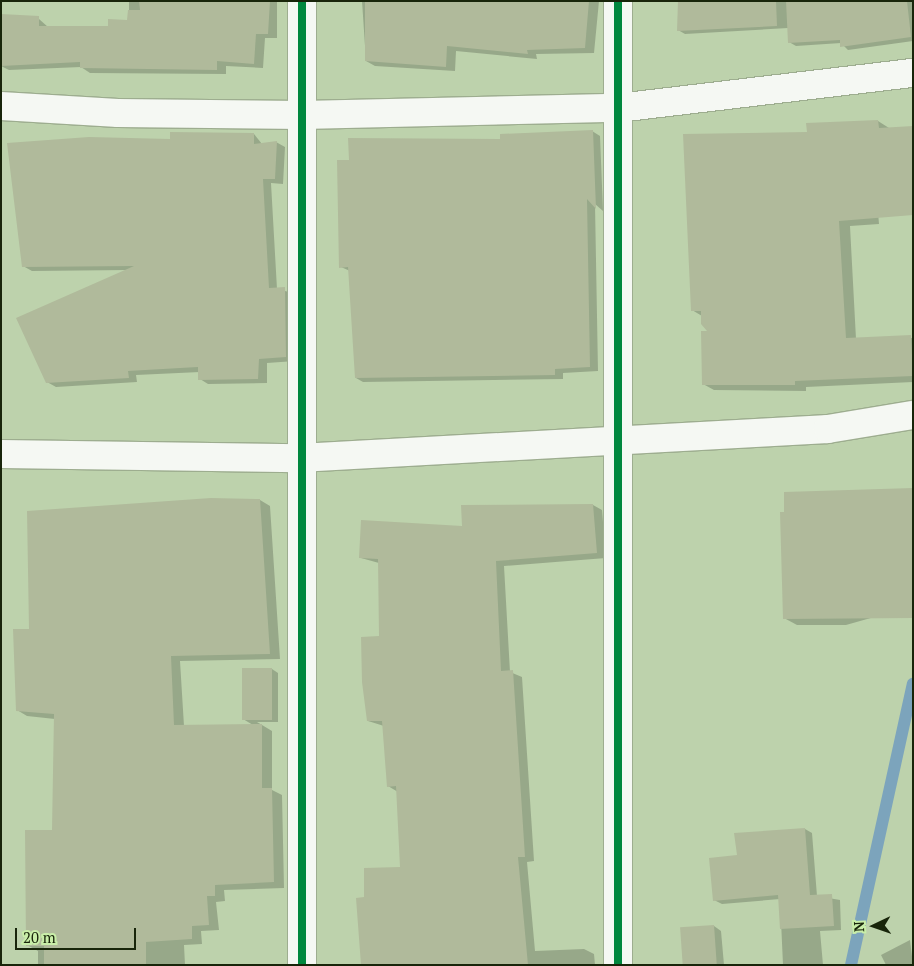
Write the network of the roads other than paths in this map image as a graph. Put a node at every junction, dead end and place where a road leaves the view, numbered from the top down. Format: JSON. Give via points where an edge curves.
{"nodes":[{"id":1,"x":302,"y":1,"type":"edge"},
{"id":2,"x":618,"y":1,"type":"edge"},
{"id":3,"x":913,"y":73,"type":"edge"},
{"id":4,"x":1,"y":106,"type":"edge"},
{"id":5,"x":618,"y":108,"type":"junction"},
{"id":6,"x":302,"y":115,"type":"junction"},
{"id":7,"x":913,"y":415,"type":"edge"},
{"id":8,"x":619,"y":438,"type":"junction"},
{"id":9,"x":1,"y":454,"type":"edge"},
{"id":10,"x":299,"y":458,"type":"junction"},
{"id":11,"x":302,"y":965,"type":"edge"},
{"id":12,"x":618,"y":965,"type":"edge"}],
"edges":[{"from":1,"to":6,"type":"street"},
{"from":2,"to":5,"type":"street"},
{"from":3,"to":5,"type":"street"},
{"from":4,"to":6,"type":"street","via":[[118,113]]},
{"from":5,"to":6,"type":"street"},
{"from":5,"to":8,"type":"street"},
{"from":6,"to":10,"type":"street"},
{"from":7,"to":8,"type":"street","via":[[828,429]]},
{"from":8,"to":10,"type":"street"},
{"from":8,"to":12,"type":"street"},
{"from":9,"to":10,"type":"street"},
{"from":10,"to":11,"type":"street"}]}
